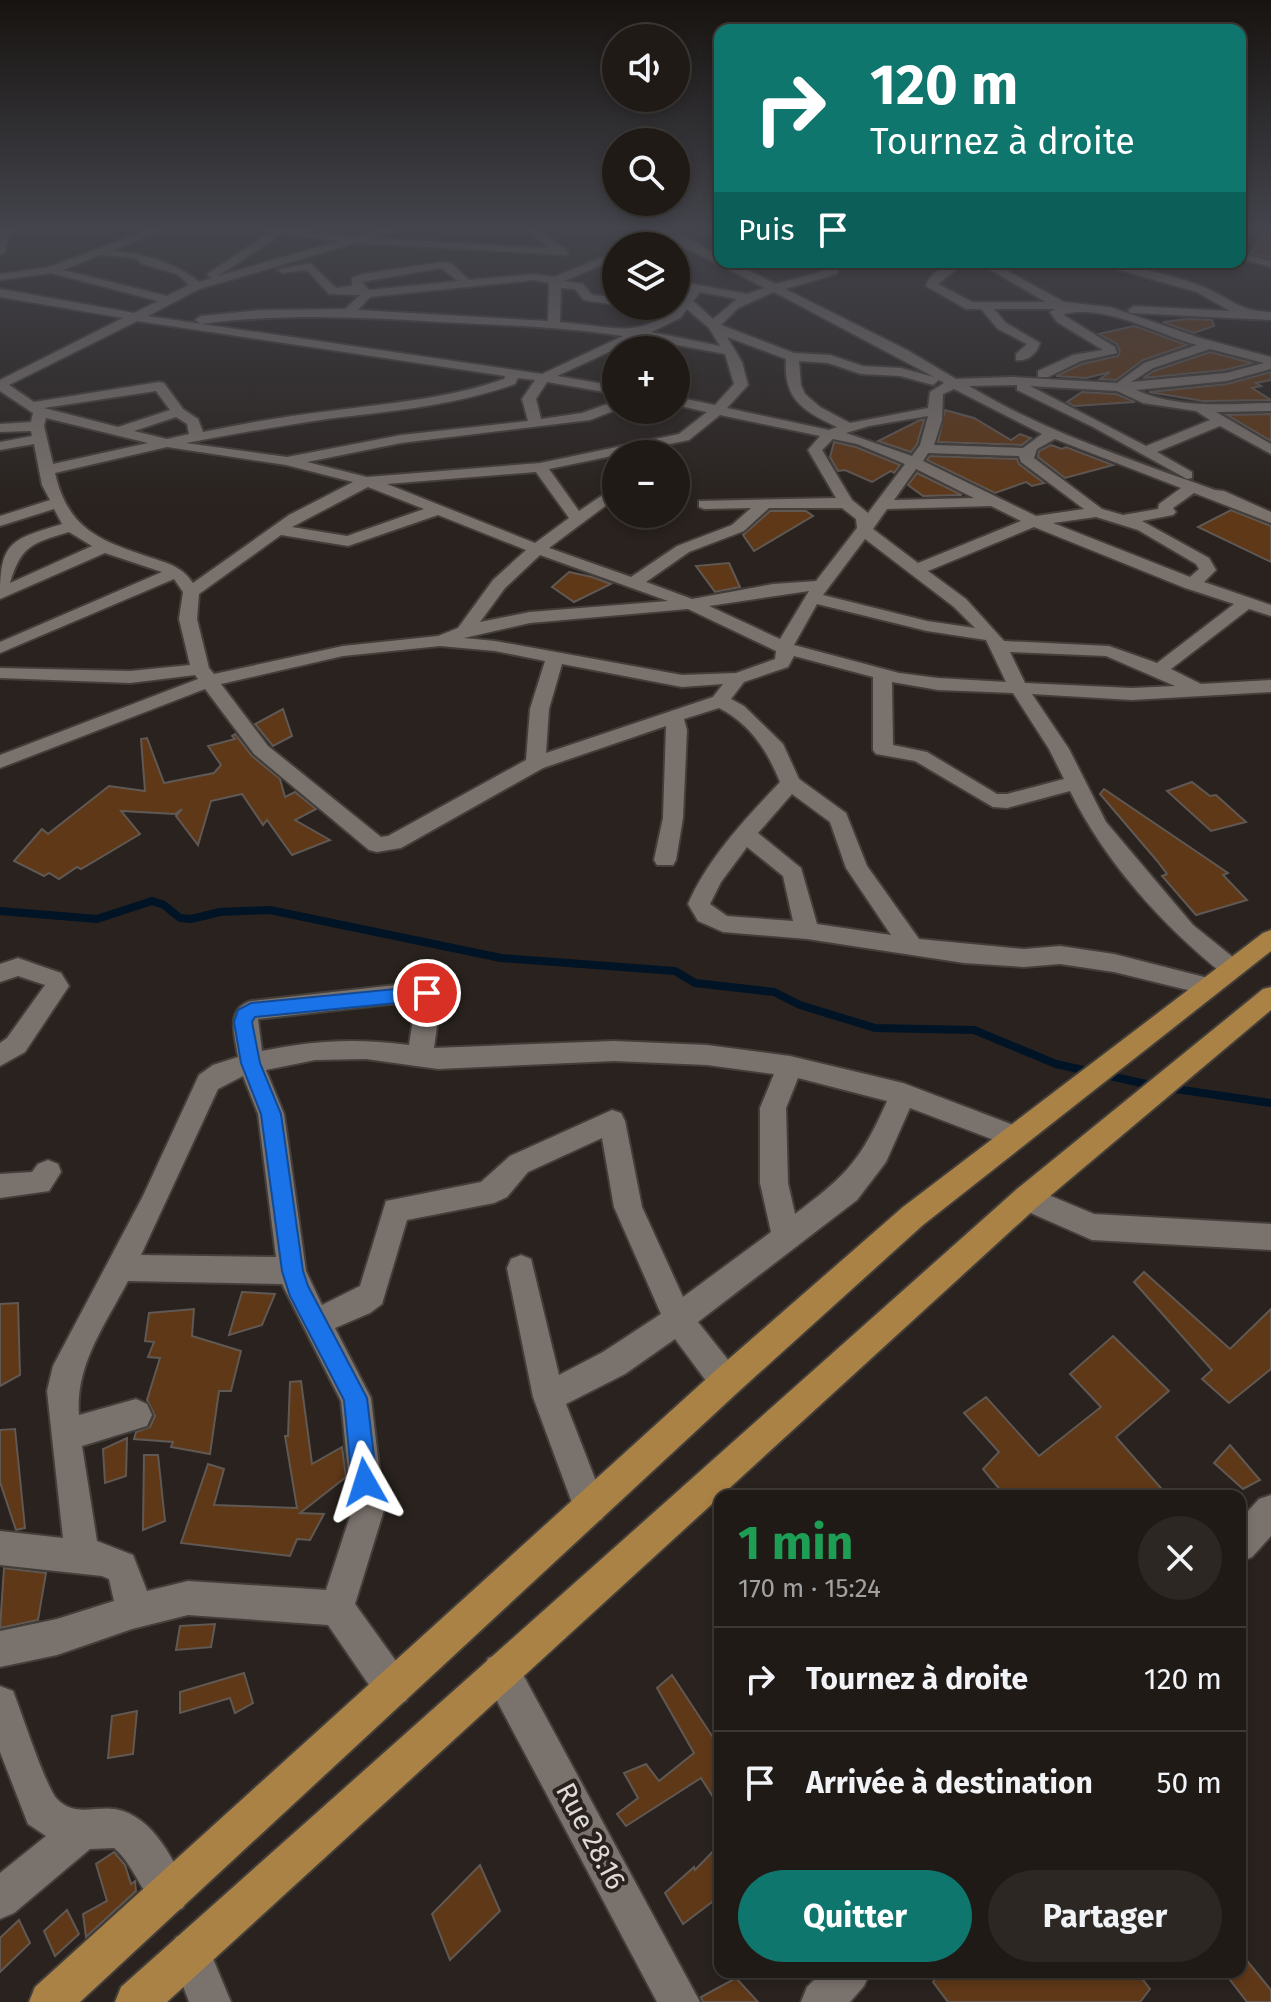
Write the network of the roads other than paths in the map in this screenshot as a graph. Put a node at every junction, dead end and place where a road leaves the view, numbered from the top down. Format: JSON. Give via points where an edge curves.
{"nodes":[{"id":1,"x":134,"y":319,"type":"edge"},
{"id":2,"x":151,"y":319,"type":"edge"},
{"id":3,"x":205,"y":319,"type":"edge"},
{"id":4,"x":322,"y":319,"type":"edge"},
{"id":5,"x":472,"y":319,"type":"edge"},
{"id":6,"x":559,"y":319,"type":"edge"},
{"id":7,"x":705,"y":319,"type":"edge"},
{"id":8,"x":717,"y":319,"type":"edge"},
{"id":9,"x":833,"y":319,"type":"edge"},
{"id":10,"x":996,"y":319,"type":"edge"},
{"id":11,"x":1064,"y":319,"type":"edge"},
{"id":12,"x":1134,"y":319,"type":"edge"},
{"id":13,"x":665,"y":320,"type":"edge"},
{"id":14,"x":175,"y":324,"type":"junction"},
{"id":15,"x":560,"y":324,"type":"junction"},
{"id":16,"x":714,"y":326,"type":"junction"},
{"id":17,"x":640,"y":332,"type":"junction"},
{"id":18,"x":632,"y":336,"type":"edge"},
{"id":19,"x":286,"y":340,"type":"junction"},
{"id":20,"x":1209,"y":345,"type":"junction"},
{"id":21,"x":602,"y":350,"type":"joint"},
{"id":22,"x":727,"y":351,"type":"junction"},
{"id":23,"x":793,"y":357,"type":"junction"},
{"id":24,"x":1021,"y":357,"type":"dead end"},
{"id":25,"x":1271,"y":363,"type":"edge"},
{"id":26,"x":512,"y":374,"type":"junction"},
{"id":27,"x":1043,"y":374,"type":"dead end"},
{"id":28,"x":543,"y":378,"type":"junction"},
{"id":29,"x":1012,"y":381,"type":"junction"},
{"id":30,"x":951,"y":384,"type":"junction"},
{"id":31,"x":0,"y":385,"type":"edge"},
{"id":32,"x":1120,"y":387,"type":"junction"},
{"id":33,"x":602,"y":388,"type":"edge"},
{"id":34,"x":690,"y":404,"type":"edge"},
{"id":35,"x":1270,"y":407,"type":"edge"},
{"id":36,"x":1200,"y":408,"type":"junction"},
{"id":37,"x":719,"y":409,"type":"junction"},
{"id":38,"x":602,"y":410,"type":"edge"},
{"id":39,"x":935,"y":411,"type":"junction"},
{"id":40,"x":178,"y":412,"type":"junction"},
{"id":41,"x":37,"y":421,"type":"junction"},
{"id":42,"x":1220,"y":421,"type":"junction"},
{"id":43,"x":535,"y":422,"type":"junction"},
{"id":44,"x":0,"y":428,"type":"edge"},
{"id":45,"x":850,"y":428,"type":"junction"},
{"id":46,"x":122,"y":430,"type":"junction"},
{"id":47,"x":830,"y":434,"type":"junction"},
{"id":48,"x":1054,"y":434,"type":"junction"},
{"id":49,"x":197,"y":437,"type":"junction"},
{"id":50,"x":684,"y":437,"type":"junction"},
{"id":51,"x":681,"y":440,"type":"edge"},
{"id":52,"x":166,"y":441,"type":"junction"},
{"id":53,"x":927,"y":445,"type":"junction"},
{"id":54,"x":0,"y":446,"type":"edge"},
{"id":55,"x":1271,"y":450,"type":"edge"},
{"id":56,"x":1146,"y":451,"type":"junction"},
{"id":57,"x":1026,"y":452,"type":"junction"},
{"id":58,"x":913,"y":460,"type":"junction"},
{"id":59,"x":286,"y":461,"type":"junction"},
{"id":60,"x":540,"y":467,"type":"junction"},
{"id":61,"x":49,"y":478,"type":"junction"},
{"id":62,"x":367,"y":481,"type":"junction"},
{"id":63,"x":1192,"y":488,"type":"junction"},
{"id":64,"x":602,"y":501,"type":"edge"},
{"id":65,"x":994,"y":501,"type":"junction"},
{"id":66,"x":59,"y":502,"type":"junction"},
{"id":67,"x":1233,"y":502,"type":"junction"},
{"id":68,"x":766,"y":503,"type":"junction"},
{"id":69,"x":846,"y":503,"type":"junction"},
{"id":70,"x":704,"y":504,"type":"dead end"},
{"id":71,"x":881,"y":504,"type":"junction"},
{"id":72,"x":36,"y":509,"type":"junction"},
{"id":73,"x":439,"y":509,"type":"junction"},
{"id":74,"x":1097,"y":512,"type":"junction"},
{"id":75,"x":1271,"y":518,"type":"edge"},
{"id":76,"x":577,"y":519,"type":"junction"},
{"id":77,"x":1123,"y":520,"type":"junction"},
{"id":78,"x":0,"y":521,"type":"edge"},
{"id":79,"x":1034,"y":521,"type":"junction"},
{"id":80,"x":71,"y":526,"type":"junction"},
{"id":81,"x":278,"y":530,"type":"junction"},
{"id":82,"x":865,"y":531,"type":"junction"},
{"id":83,"x":0,"y":536,"type":"edge"},
{"id":84,"x":32,"y":538,"type":"junction"},
{"id":85,"x":104,"y":547,"type":"junction"},
{"id":86,"x":537,"y":549,"type":"junction"},
{"id":87,"x":8,"y":553,"type":"edge"},
{"id":88,"x":919,"y":569,"type":"junction"},
{"id":89,"x":177,"y":572,"type":"junction"},
{"id":90,"x":632,"y":584,"type":"junction"},
{"id":91,"x":1191,"y":584,"type":"junction"},
{"id":92,"x":0,"y":592,"type":"edge"},
{"id":93,"x":191,"y":592,"type":"junction"},
{"id":94,"x":817,"y":592,"type":"junction"},
{"id":95,"x":1246,"y":603,"type":"junction"},
{"id":96,"x":691,"y":604,"type":"junction"},
{"id":97,"x":1271,"y":611,"type":"edge"},
{"id":98,"x":467,"y":628,"type":"junction"},
{"id":99,"x":440,"y":641,"type":"junction"},
{"id":100,"x":997,"y":641,"type":"junction"},
{"id":101,"x":0,"y":648,"type":"edge"},
{"id":102,"x":784,"y":648,"type":"junction"},
{"id":103,"x":555,"y":658,"type":"junction"},
{"id":104,"x":1159,"y":670,"type":"junction"},
{"id":105,"x":0,"y":673,"type":"edge"},
{"id":106,"x":882,"y":673,"type":"junction"},
{"id":107,"x":205,"y":675,"type":"junction"},
{"id":108,"x":738,"y":678,"type":"junction"},
{"id":109,"x":1017,"y":686,"type":"junction"},
{"id":110,"x":1271,"y":686,"type":"edge"},
{"id":111,"x":1199,"y":691,"type":"junction"},
{"id":112,"x":720,"y":701,"type":"junction"},
{"id":113,"x":674,"y":716,"type":"junction"},
{"id":114,"x":0,"y":762,"type":"edge"},
{"id":115,"x":536,"y":763,"type":"junction"},
{"id":116,"x":791,"y":783,"type":"junction"},
{"id":117,"x":1076,"y":783,"type":"junction"},
{"id":118,"x":746,"y":834,"type":"junction"},
{"id":119,"x":665,"y":860,"type":"dead end"},
{"id":120,"x":807,"y":931,"type":"junction"},
{"id":121,"x":1271,"y":939,"type":"edge"},
{"id":122,"x":910,"y":944,"type":"junction"},
{"id":123,"x":1231,"y":968,"type":"junction"},
{"id":124,"x":0,"y":973,"type":"edge"},
{"id":125,"x":1208,"y":986,"type":"junction"},
{"id":126,"x":1271,"y":996,"type":"edge"},
{"id":127,"x":0,"y":1056,"type":"edge"},
{"id":128,"x":420,"y":1056,"type":"junction"},
{"id":129,"x":251,"y":1063,"type":"junction"},
{"id":130,"x":790,"y":1066,"type":"junction"},
{"id":131,"x":903,"y":1094,"type":"junction"},
{"id":132,"x":1015,"y":1137,"type":"junction"},
{"id":133,"x":48,"y":1172,"type":"dead end"},
{"id":134,"x":0,"y":1186,"type":"edge"},
{"id":135,"x":1027,"y":1198,"type":"junction"},
{"id":136,"x":1271,"y":1237,"type":"edge"},
{"id":137,"x":787,"y":1239,"type":"junction"},
{"id":138,"x":121,"y":1268,"type":"junction"},
{"id":139,"x":521,"y":1268,"type":"dead end"},
{"id":140,"x":292,"y":1271,"type":"junction"},
{"id":141,"x":678,"y":1319,"type":"junction"},
{"id":142,"x":316,"y":1322,"type":"junction"},
{"id":143,"x":726,"y":1382,"type":"junction"},
{"id":144,"x":548,"y":1397,"type":"junction"},
{"id":145,"x":136,"y":1415,"type":"dead end"},
{"id":146,"x":65,"y":1435,"type":"junction"},
{"id":147,"x":590,"y":1507,"type":"junction"},
{"id":148,"x":1271,"y":1511,"type":"edge"},
{"id":149,"x":1246,"y":1538,"type":"edge"},
{"id":150,"x":0,"y":1548,"type":"edge"},
{"id":151,"x":82,"y":1556,"type":"junction"},
{"id":152,"x":337,"y":1608,"type":"junction"},
{"id":153,"x":132,"y":1612,"type":"junction"},
{"id":154,"x":0,"y":1649,"type":"edge"},
{"id":155,"x":501,"y":1671,"type":"junction"},
{"id":156,"x":393,"y":1688,"type":"junction"},
{"id":157,"x":0,"y":1704,"type":"edge"},
{"id":158,"x":83,"y":1830,"type":"junction"},
{"id":159,"x":169,"y":1894,"type":"junction"},
{"id":160,"x":0,"y":1899,"type":"edge"},
{"id":161,"x":190,"y":1951,"type":"junction"},
{"id":162,"x":844,"y":1978,"type":"edge"},
{"id":163,"x":50,"y":2002,"type":"edge"},
{"id":164,"x":136,"y":2002,"type":"edge"},
{"id":165,"x":210,"y":2002,"type":"edge"},
{"id":166,"x":679,"y":2002,"type":"edge"},
{"id":167,"x":822,"y":2002,"type":"edge"}],
"edges":[{"from":1,"to":31,"type":"street"},
{"from":2,"to":14,"type":"street"},
{"from":3,"to":14,"type":"street"},
{"from":4,"to":19,"type":"street"},
{"from":5,"to":15,"type":"street"},
{"from":6,"to":15,"type":"street"},
{"from":7,"to":16,"type":"street"},
{"from":8,"to":16,"type":"street"},
{"from":9,"to":30,"type":"street"},
{"from":10,"to":24,"type":"street","via":[[1034,343]]},
{"from":11,"to":27,"type":"street","via":[[1111,353],[1078,358]]},
{"from":12,"to":20,"type":"street"},
{"from":13,"to":17,"type":"street"},
{"from":14,"to":19,"type":"street"},
{"from":15,"to":17,"type":"street"},
{"from":15,"to":21,"type":"street"},
{"from":16,"to":22,"type":"street"},
{"from":16,"to":23,"type":"street"},
{"from":17,"to":18,"type":"street"},
{"from":17,"to":22,"type":"street"},
{"from":19,"to":26,"type":"street"},
{"from":20,"to":25,"type":"street"},
{"from":20,"to":32,"type":"street","via":[[1142,369]]},
{"from":21,"to":28,"type":"street"},
{"from":22,"to":37,"type":"street","via":[[740,371],[741,385]]},
{"from":23,"to":30,"type":"street","via":[[830,359],[861,370],[901,372]]},
{"from":23,"to":45,"type":"street","via":[[795,393]]},
{"from":25,"to":32,"type":"street","via":[[1227,377]]},
{"from":26,"to":28,"type":"street"},
{"from":26,"to":49,"type":"street","via":[[510,381],[452,400]]},
{"from":28,"to":33,"type":"street"},
{"from":28,"to":43,"type":"street","via":[[529,399]]},
{"from":29,"to":30,"type":"street"},
{"from":29,"to":32,"type":"street"},
{"from":29,"to":56,"type":"street"},
{"from":30,"to":39,"type":"street","via":[[937,392]]},
{"from":30,"to":48,"type":"street"},
{"from":31,"to":41,"type":"street"},
{"from":32,"to":36,"type":"street","via":[[1148,400]]},
{"from":34,"to":37,"type":"street"},
{"from":35,"to":36,"type":"street"},
{"from":36,"to":42,"type":"street"},
{"from":37,"to":47,"type":"street"},
{"from":37,"to":50,"type":"street"},
{"from":38,"to":43,"type":"street"},
{"from":39,"to":45,"type":"street"},
{"from":39,"to":53,"type":"street"},
{"from":40,"to":41,"type":"street","via":[[159,386]]},
{"from":40,"to":46,"type":"street"},
{"from":40,"to":49,"type":"street","via":[[193,422]]},
{"from":41,"to":44,"type":"street"},
{"from":41,"to":46,"type":"street"},
{"from":41,"to":54,"type":"street"},
{"from":41,"to":61,"type":"street"},
{"from":42,"to":55,"type":"street"},
{"from":42,"to":56,"type":"street"},
{"from":43,"to":59,"type":"street"},
{"from":45,"to":47,"type":"street"},
{"from":46,"to":52,"type":"street"},
{"from":47,"to":58,"type":"street"},
{"from":47,"to":69,"type":"street","via":[[815,450]]},
{"from":48,"to":57,"type":"street"},
{"from":48,"to":63,"type":"street"},
{"from":49,"to":52,"type":"street"},
{"from":50,"to":51,"type":"street"},
{"from":50,"to":60,"type":"street"},
{"from":52,"to":59,"type":"street"},
{"from":52,"to":61,"type":"street"},
{"from":53,"to":57,"type":"street","via":[[944,451]]},
{"from":53,"to":58,"type":"street"},
{"from":56,"to":67,"type":"street"},
{"from":57,"to":74,"type":"street","via":[[1032,465]]},
{"from":58,"to":65,"type":"street"},
{"from":58,"to":71,"type":"street"},
{"from":59,"to":62,"type":"street"},
{"from":60,"to":62,"type":"street"},
{"from":60,"to":76,"type":"street"},
{"from":61,"to":66,"type":"street"},
{"from":61,"to":72,"type":"street"},
{"from":62,"to":73,"type":"street"},
{"from":62,"to":81,"type":"street"},
{"from":63,"to":67,"type":"street"},
{"from":63,"to":77,"type":"street","via":[[1164,507],[1168,512]]},
{"from":64,"to":76,"type":"street"},
{"from":65,"to":71,"type":"street"},
{"from":65,"to":79,"type":"street"},
{"from":66,"to":72,"type":"street"},
{"from":66,"to":80,"type":"street"},
{"from":67,"to":75,"type":"street"},
{"from":68,"to":69,"type":"street"},
{"from":68,"to":70,"type":"street"},
{"from":68,"to":90,"type":"street","via":[[738,528],[683,549]]},
{"from":69,"to":82,"type":"street","via":[[864,518]]},
{"from":71,"to":82,"type":"street"},
{"from":72,"to":78,"type":"street"},
{"from":72,"to":84,"type":"street"},
{"from":73,"to":81,"type":"street","via":[[348,541]]},
{"from":73,"to":86,"type":"street"},
{"from":74,"to":77,"type":"street"},
{"from":74,"to":79,"type":"street"},
{"from":76,"to":86,"type":"street"},
{"from":77,"to":91,"type":"street","via":[[1203,561],[1208,570]]},
{"from":79,"to":88,"type":"street"},
{"from":79,"to":91,"type":"street"},
{"from":80,"to":84,"type":"street"},
{"from":80,"to":85,"type":"street"},
{"from":81,"to":93,"type":"street"},
{"from":82,"to":88,"type":"street"},
{"from":82,"to":94,"type":"street"},
{"from":83,"to":87,"type":"street"},
{"from":84,"to":87,"type":"street"},
{"from":85,"to":89,"type":"street"},
{"from":85,"to":92,"type":"street"},
{"from":86,"to":90,"type":"street"},
{"from":86,"to":98,"type":"street","via":[[499,584]]},
{"from":87,"to":92,"type":"street"},
{"from":88,"to":100,"type":"street"},
{"from":89,"to":93,"type":"street"},
{"from":89,"to":101,"type":"street"},
{"from":90,"to":96,"type":"street"},
{"from":91,"to":95,"type":"street"},
{"from":93,"to":107,"type":"street","via":[[188,619]]},
{"from":94,"to":96,"type":"street","via":[[769,589]]},
{"from":94,"to":100,"type":"street"},
{"from":94,"to":102,"type":"street"},
{"from":95,"to":97,"type":"street"},
{"from":95,"to":104,"type":"street"},
{"from":96,"to":98,"type":"street"},
{"from":96,"to":102,"type":"street"},
{"from":98,"to":99,"type":"street"},
{"from":99,"to":103,"type":"street"},
{"from":99,"to":107,"type":"street"},
{"from":100,"to":104,"type":"street","via":[[1109,651]]},
{"from":100,"to":109,"type":"street"},
{"from":102,"to":106,"type":"street"},
{"from":102,"to":108,"type":"street","via":[[782,663]]},
{"from":103,"to":108,"type":"street","via":[[682,681]]},
{"from":103,"to":115,"type":"street","via":[[534,727]]},
{"from":104,"to":111,"type":"street"},
{"from":105,"to":107,"type":"street"},
{"from":106,"to":109,"type":"street","via":[[938,684]]},
{"from":106,"to":117,"type":"street","via":[[883,750],[920,756],[993,800]]},
{"from":107,"to":114,"type":"street"},
{"from":107,"to":115,"type":"street","via":[[261,750],[377,845],[393,843]]},
{"from":108,"to":112,"type":"street"},
{"from":109,"to":111,"type":"street","via":[[1132,694]]},
{"from":109,"to":117,"type":"street"},
{"from":110,"to":111,"type":"street"},
{"from":112,"to":113,"type":"street"},
{"from":112,"to":116,"type":"street","via":[[737,710],[776,748]]},
{"from":113,"to":115,"type":"street"},
{"from":113,"to":119,"type":"street","via":[[673,818]]},
{"from":116,"to":118,"type":"street"},
{"from":116,"to":122,"type":"street","via":[[839,818],[857,868]]},
{"from":117,"to":123,"type":"street","via":[[1097,825],[1185,931]]},
{"from":118,"to":120,"type":"street","via":[[793,873]]},
{"from":118,"to":120,"type":"street","via":[[702,892],[699,904],[723,924]]},
{"from":120,"to":122,"type":"street"},
{"from":121,"to":123,"type":"main road"},
{"from":122,"to":125,"type":"street","via":[[964,954],[1060,955]]},
{"from":123,"to":125,"type":"main road"},
{"from":124,"to":127,"type":"street","via":[[18,967],[57,982],[16,1045]]},
{"from":125,"to":132,"type":"main road"},
{"from":126,"to":135,"type":"main road"},
{"from":128,"to":129,"type":"street","via":[[315,1050]]},
{"from":128,"to":129,"type":"street","via":[[429,997],[423,991],[251,1010],[243,1022]]},
{"from":128,"to":130,"type":"street","via":[[671,1052]]},
{"from":129,"to":138,"type":"street","via":[[208,1082]]},
{"from":129,"to":140,"type":"street","via":[[271,1114]]},
{"from":130,"to":131,"type":"street"},
{"from":130,"to":137,"type":"street","via":[[773,1108],[774,1183]]},
{"from":131,"to":132,"type":"street"},
{"from":131,"to":137,"type":"street","via":[[877,1154],[847,1191]]},
{"from":132,"to":143,"type":"main road","via":[[913,1216]]},
{"from":133,"to":134,"type":"street","via":[[39,1183]]},
{"from":135,"to":136,"type":"street","via":[[1092,1227]]},
{"from":135,"to":155,"type":"main road"},
{"from":137,"to":141,"type":"street"},
{"from":138,"to":140,"type":"street"},
{"from":138,"to":146,"type":"street","via":[[68,1366],[62,1391]]},
{"from":139,"to":144,"type":"street"},
{"from":140,"to":142,"type":"street"},
{"from":141,"to":142,"type":"street","via":[[628,1207],[612,1121],[519,1164],[484,1194],[396,1210],[372,1294]]},
{"from":141,"to":143,"type":"street"},
{"from":141,"to":144,"type":"street","via":[[614,1363]]},
{"from":142,"to":152,"type":"street","via":[[356,1398],[368,1510]]},
{"from":143,"to":147,"type":"main road"},
{"from":144,"to":147,"type":"street"},
{"from":145,"to":146,"type":"street"},
{"from":146,"to":151,"type":"street"},
{"from":147,"to":156,"type":"main road"},
{"from":148,"to":149,"type":"street"},
{"from":150,"to":151,"type":"street"},
{"from":151,"to":153,"type":"street","via":[[121,1567]]},
{"from":152,"to":153,"type":"street","via":[[188,1598]]},
{"from":152,"to":156,"type":"street"},
{"from":153,"to":154,"type":"street"},
{"from":155,"to":161,"type":"main road"},
{"from":155,"to":166,"type":"street","name":"Rue 28.16"},
{"from":156,"to":159,"type":"main road"},
{"from":157,"to":158,"type":"street","via":[[41,1811]]},
{"from":158,"to":159,"type":"street","via":[[112,1827],[133,1838]]},
{"from":158,"to":160,"type":"street"},
{"from":159,"to":163,"type":"main road"},
{"from":161,"to":164,"type":"main road"},
{"from":161,"to":165,"type":"street"},
{"from":162,"to":167,"type":"street"}]}
